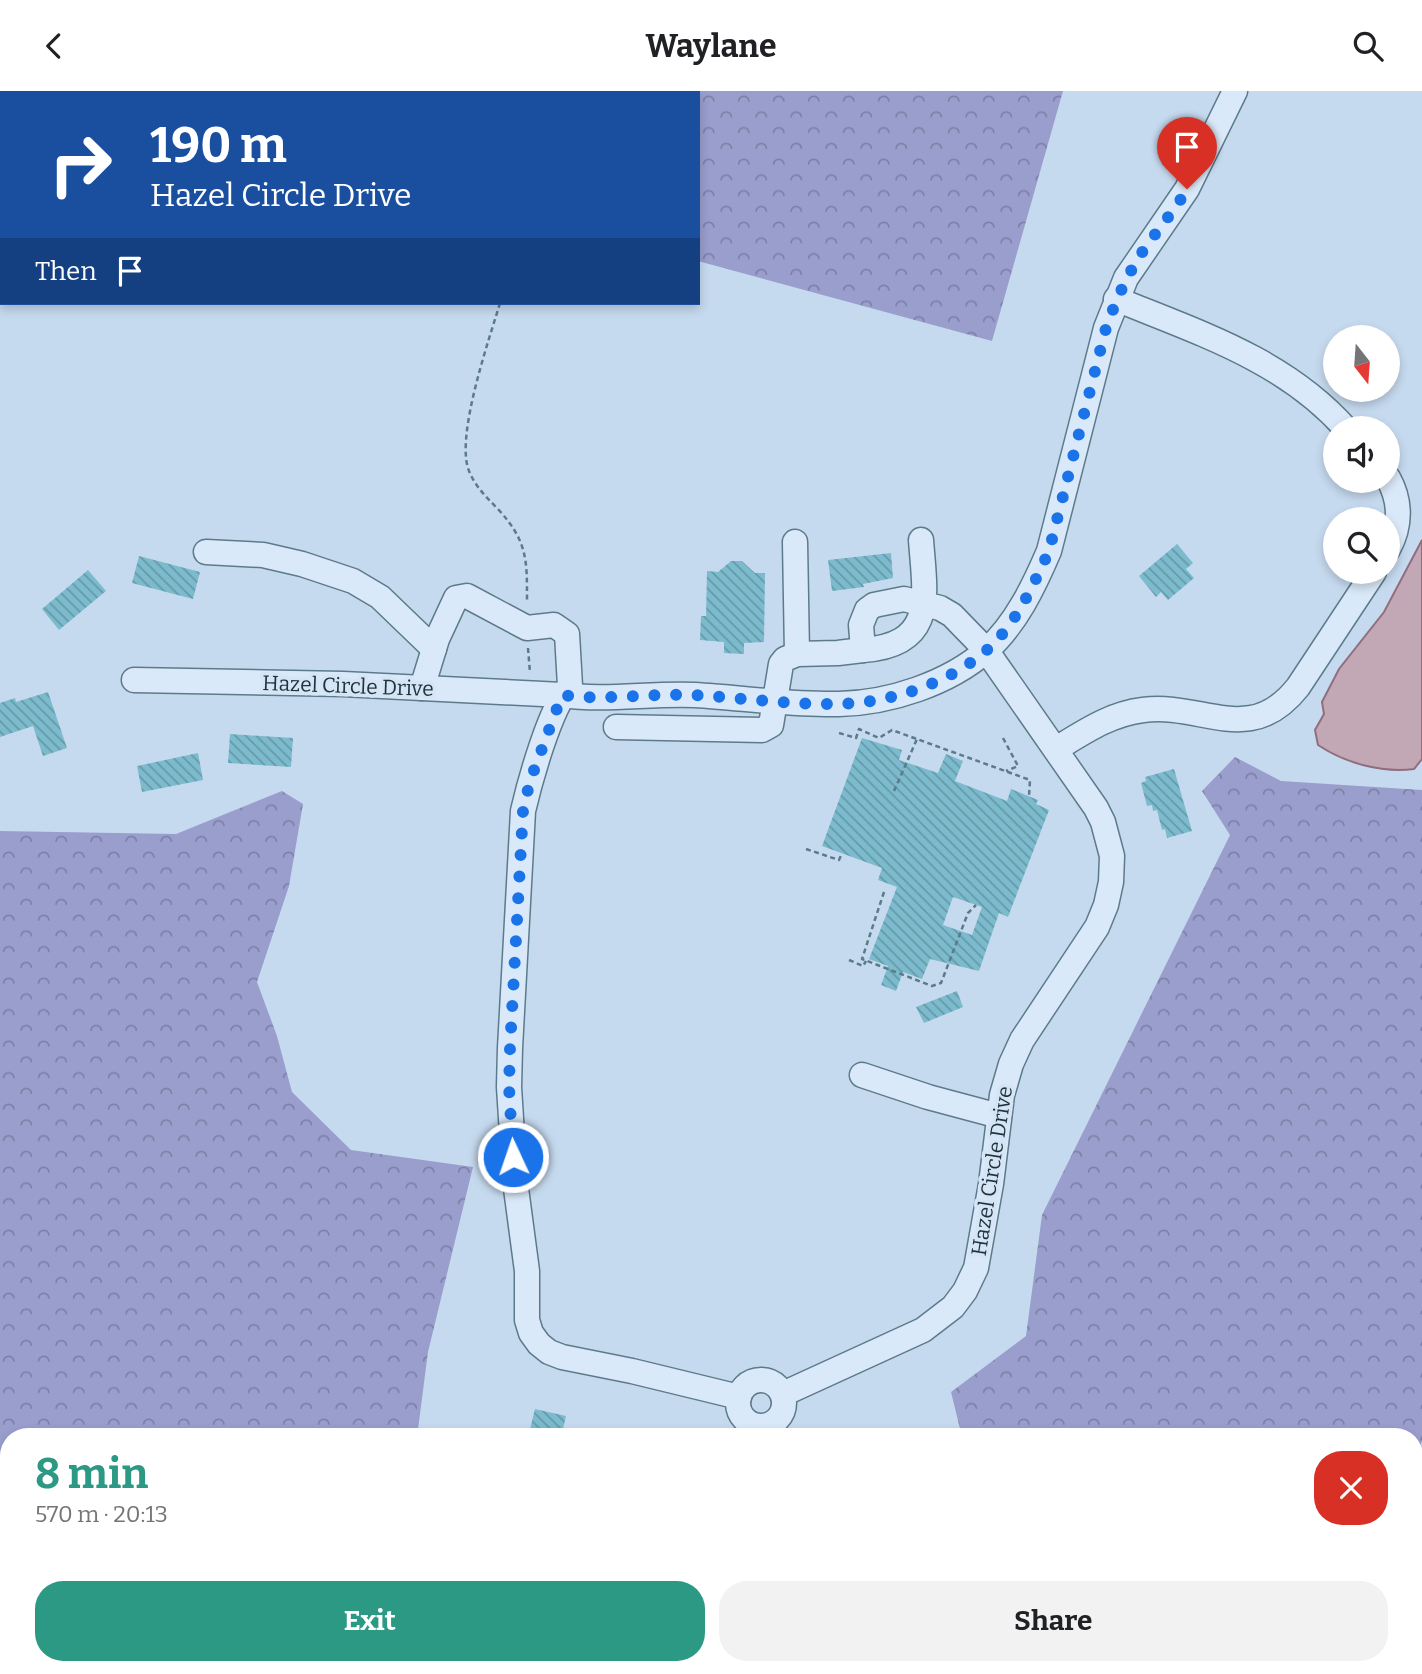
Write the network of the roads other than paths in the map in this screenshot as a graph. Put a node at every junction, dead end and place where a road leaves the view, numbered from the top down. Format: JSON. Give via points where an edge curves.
{"nodes":[{"id":1,"x":1235,"y":91,"type":"edge"},
{"id":2,"x":1116,"y":299,"type":"junction"},
{"id":3,"x":1332,"y":416,"type":"edge"},
{"id":4,"x":921,"y":540,"type":"dead end"},
{"id":5,"x":795,"y":541,"type":"dead end"},
{"id":6,"x":206,"y":552,"type":"dead end"},
{"id":7,"x":1366,"y":584,"type":"edge"},
{"id":8,"x":925,"y":603,"type":"junction"},
{"id":9,"x":434,"y":649,"type":"junction"},
{"id":10,"x":863,"y":650,"type":"junction"},
{"id":11,"x":986,"y":650,"type":"junction"},
{"id":12,"x":797,"y":654,"type":"junction"},
{"id":13,"x":134,"y":680,"type":"dead end"},
{"id":14,"x":422,"y":688,"type":"junction"},
{"id":15,"x":562,"y":695,"type":"junction"},
{"id":16,"x":646,"y":696,"type":"junction"},
{"id":17,"x":776,"y":701,"type":"junction"},
{"id":18,"x":616,"y":727,"type":"dead end"},
{"id":19,"x":646,"y":728,"type":"junction"},
{"id":20,"x":1056,"y":749,"type":"junction"},
{"id":21,"x":862,"y":1075,"type":"dead end"},
{"id":22,"x":999,"y":1116,"type":"junction"},
{"id":23,"x":783,"y":1394,"type":"junction"},
{"id":24,"x":738,"y":1397,"type":"junction"}],
"edges":[{"from":1,"to":2,"type":"street","name":"Hazel Circle Drive","via":[[1187,189]]},
{"from":2,"to":3,"type":"street","via":[[1260,360],[1301,386]]},
{"from":2,"to":11,"type":"street","name":"Hazel Circle Drive","via":[[1049,551],[1020,609]]},
{"from":4,"to":8,"type":"street"},
{"from":5,"to":12,"type":"street"},
{"from":6,"to":9,"type":"street","via":[[263,555],[354,581],[380,597]]},
{"from":7,"to":20,"type":"street","via":[[1297,687],[1270,711],[1240,721],[1147,709],[1105,720]]},
{"from":8,"to":10,"type":"street","via":[[921,617],[902,640]]},
{"from":8,"to":10,"type":"street","via":[[904,599],[874,605],[861,625]]},
{"from":8,"to":11,"type":"street","via":[[952,615]]},
{"from":9,"to":14,"type":"street"},
{"from":9,"to":15,"type":"street","via":[[456,598],[467,596],[527,628],[554,625],[567,634],[570,687]]},
{"from":10,"to":12,"type":"street"},
{"from":11,"to":17,"type":"street","name":"Hazel Circle Drive","via":[[931,684],[902,694],[838,704]]},
{"from":11,"to":20,"type":"street","name":"Hazel Circle Drive"},
{"from":12,"to":17,"type":"street","via":[[781,664]]},
{"from":13,"to":14,"type":"street","name":"Hazel Circle Drive"},
{"from":14,"to":15,"type":"street","name":"Hazel Circle Drive"},
{"from":15,"to":16,"type":"street","name":"Hazel Circle Drive","via":[[591,699]]},
{"from":15,"to":24,"type":"street","via":[[523,811],[509,1087],[527,1271],[527,1320],[539,1344],[562,1357]]},
{"from":16,"to":17,"type":"street","name":"Hazel Circle Drive"},
{"from":16,"to":19,"type":"street"},
{"from":17,"to":19,"type":"street","via":[[771,725],[762,730]]},
{"from":18,"to":19,"type":"street"},
{"from":20,"to":22,"type":"street","name":"Hazel Circle Drive","via":[[1103,822],[1112,856],[1111,881],[1097,927],[1022,1040],[1011,1064]]},
{"from":21,"to":22,"type":"street"},
{"from":22,"to":23,"type":"street","name":"Hazel Circle Drive","via":[[978,1260],[959,1299],[923,1330]]},
{"from":23,"to":24,"type":"street","via":[[773,1383],[760,1380],[746,1385]]},
{"from":23,"to":24,"type":"street","via":[[780,1416],[760,1426],[742,1416]]}]}
